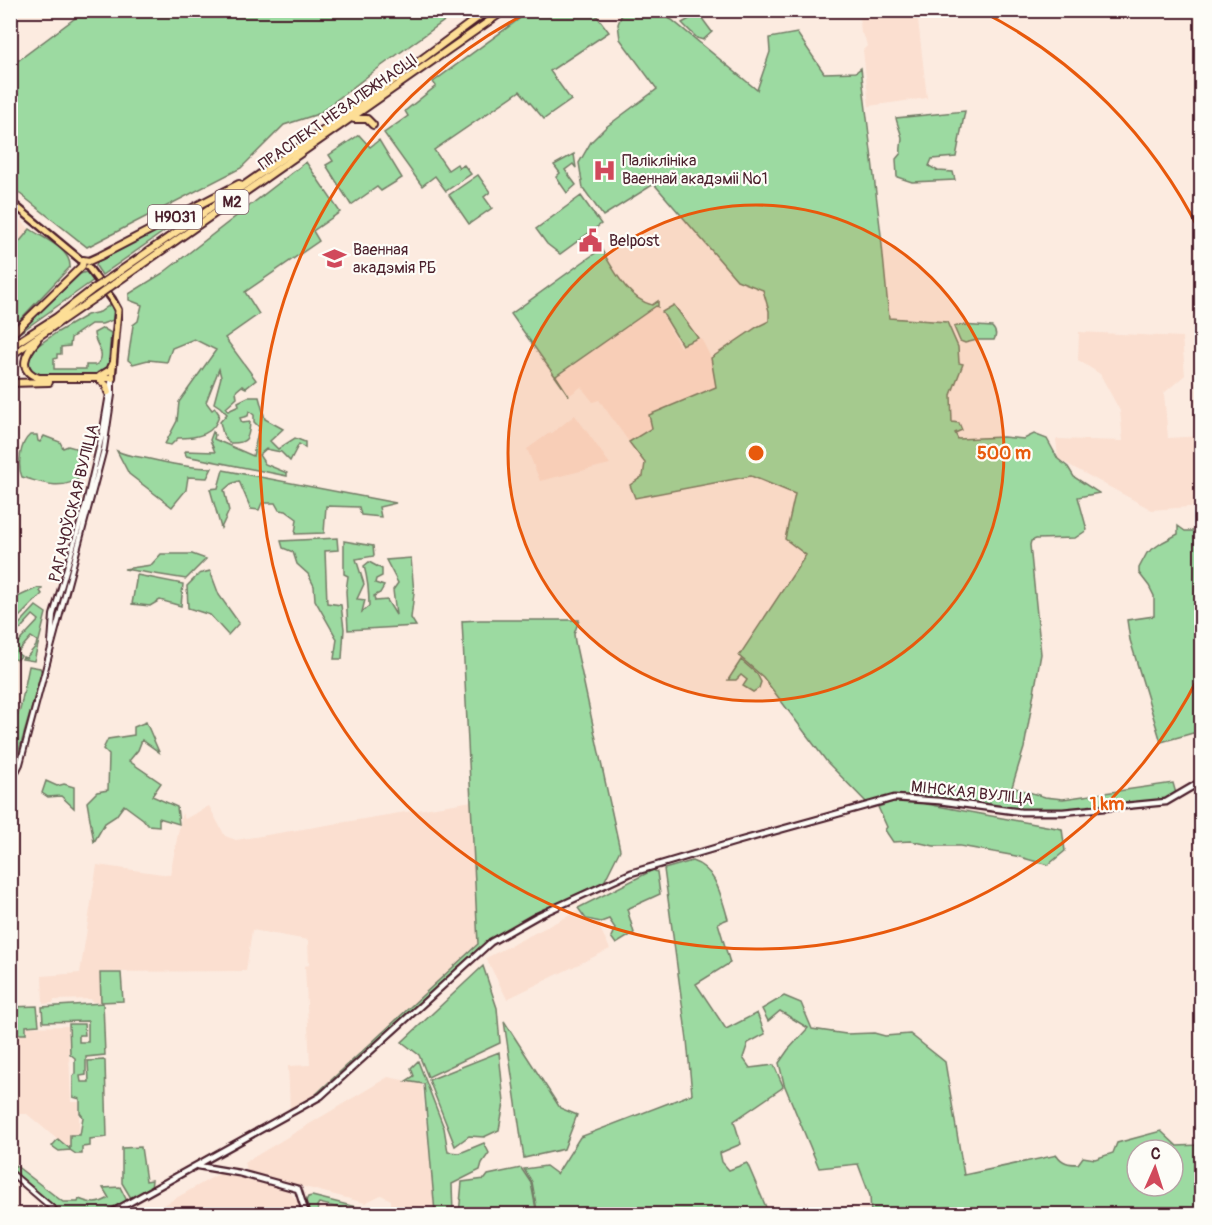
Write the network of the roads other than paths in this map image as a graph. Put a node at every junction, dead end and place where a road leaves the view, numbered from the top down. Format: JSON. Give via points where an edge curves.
{"nodes":[{"id":1,"x":488,"y":10,"type":"edge"},
{"id":2,"x":505,"y":10,"type":"edge"},
{"id":3,"x":375,"y":102,"type":"junction"},
{"id":4,"x":350,"y":120,"type":"junction"},
{"id":5,"x":261,"y":173,"type":"junction"},
{"id":6,"x":10,"y":201,"type":"edge"},
{"id":7,"x":85,"y":264,"type":"junction"},
{"id":8,"x":112,"y":281,"type":"junction"},
{"id":9,"x":10,"y":336,"type":"edge"},
{"id":10,"x":37,"y":339,"type":"junction"},
{"id":11,"x":10,"y":348,"type":"edge"},
{"id":12,"x":10,"y":356,"type":"edge"},
{"id":13,"x":113,"y":364,"type":"junction"},
{"id":14,"x":112,"y":378,"type":"junction"},
{"id":15,"x":100,"y":379,"type":"junction"},
{"id":16,"x":10,"y":383,"type":"edge"},
{"id":17,"x":108,"y":392,"type":"junction"},
{"id":18,"x":51,"y":646,"type":"junction"},
{"id":19,"x":1202,"y":781,"type":"edge"},
{"id":20,"x":10,"y":784,"type":"edge"},
{"id":21,"x":198,"y":1166,"type":"junction"},
{"id":22,"x":10,"y":1172,"type":"edge"},
{"id":23,"x":59,"y":1215,"type":"edge"},
{"id":24,"x":109,"y":1215,"type":"edge"},
{"id":25,"x":306,"y":1215,"type":"edge"}],
"edges":[{"from":1,"to":5,"type":"highway","name":"ПРАСПЕКТ НЕЗАЛЕЖНАСЦІ","number":"М2"},
{"from":2,"to":3,"type":"highway","name":"ПРАСПЕКТ НЕЗАЛЕЖНАСЦІ","number":"М2"},
{"from":3,"to":4,"type":"highway","name":"ПРАСПЕКТ НЕЗАЛЕЖНАСЦІ","number":"М2"},
{"from":3,"to":4,"type":"highway","via":[[370,115],[374,125],[364,118]]},
{"from":4,"to":8,"type":"highway","name":"ПРАСПЕКТ НЕЗАЛЕЖНАСЦІ","number":"М2"},
{"from":5,"to":7,"type":"highway","number":"Н9031"},
{"from":5,"to":8,"type":"highway","name":"ПРАСПЕКТ НЕЗАЛЕЖНАСЦІ","number":"М2"},
{"from":6,"to":7,"type":"main road","name":"РАГАЧОЎСКАЯ ВУЛІЦА"},
{"from":7,"to":9,"type":"highway","number":"Н9031"},
{"from":7,"to":13,"type":"main road","name":"РАГАЧОЎСКАЯ ВУЛІЦА","via":[[118,310]]},
{"from":8,"to":10,"type":"highway","name":"ПРАСПЕКТ НЕЗАЛЕЖНАСЦІ","number":"М2","bridge":true},
{"from":8,"to":11,"type":"highway","name":"ПРАСПЕКТ НЕЗАЛЕЖНАСЦІ","number":"М2","bridge":true,"via":[[92,290]]},
{"from":10,"to":12,"type":"highway","name":"ПРАСПЕКТ НЕЗАЛЕЖНАСЦІ","number":"М2"},
{"from":10,"to":15,"type":"highway","via":[[26,353],[30,374],[39,378]]},
{"from":13,"to":14,"type":"main road","name":"РАГАЧОЎСКАЯ ВУЛІЦА"},
{"from":13,"to":15,"type":"highway"},
{"from":14,"to":15,"type":"highway"},
{"from":14,"to":17,"type":"street","name":"РАГАЧОЎСКАЯ ВУЛІЦА"},
{"from":14,"to":18,"type":"street","name":"РАГАЧОЎСКАЯ ВУЛІЦА","via":[[104,449]]},
{"from":15,"to":16,"type":"highway"},
{"from":15,"to":17,"type":"highway"},
{"from":17,"to":18,"type":"street","name":"РАГАЧОЎСКАЯ ВУЛІЦА","via":[[89,493],[53,615]]},
{"from":18,"to":20,"type":"street","name":"РАГАЧОЎСКАЯ ВУЛІЦА","via":[[20,764]]},
{"from":19,"to":21,"type":"main road","name":"МІНСКАЯ ВУЛІЦА","via":[[1166,802],[1063,812],[1021,812],[894,798],[631,873],[498,937],[326,1092]]},
{"from":21,"to":24,"type":"main road","name":"МІНСКАЯ ВУЛІЦА"},
{"from":21,"to":25,"type":"main road","via":[[298,1190]]},
{"from":22,"to":23,"type":"street"}]}
